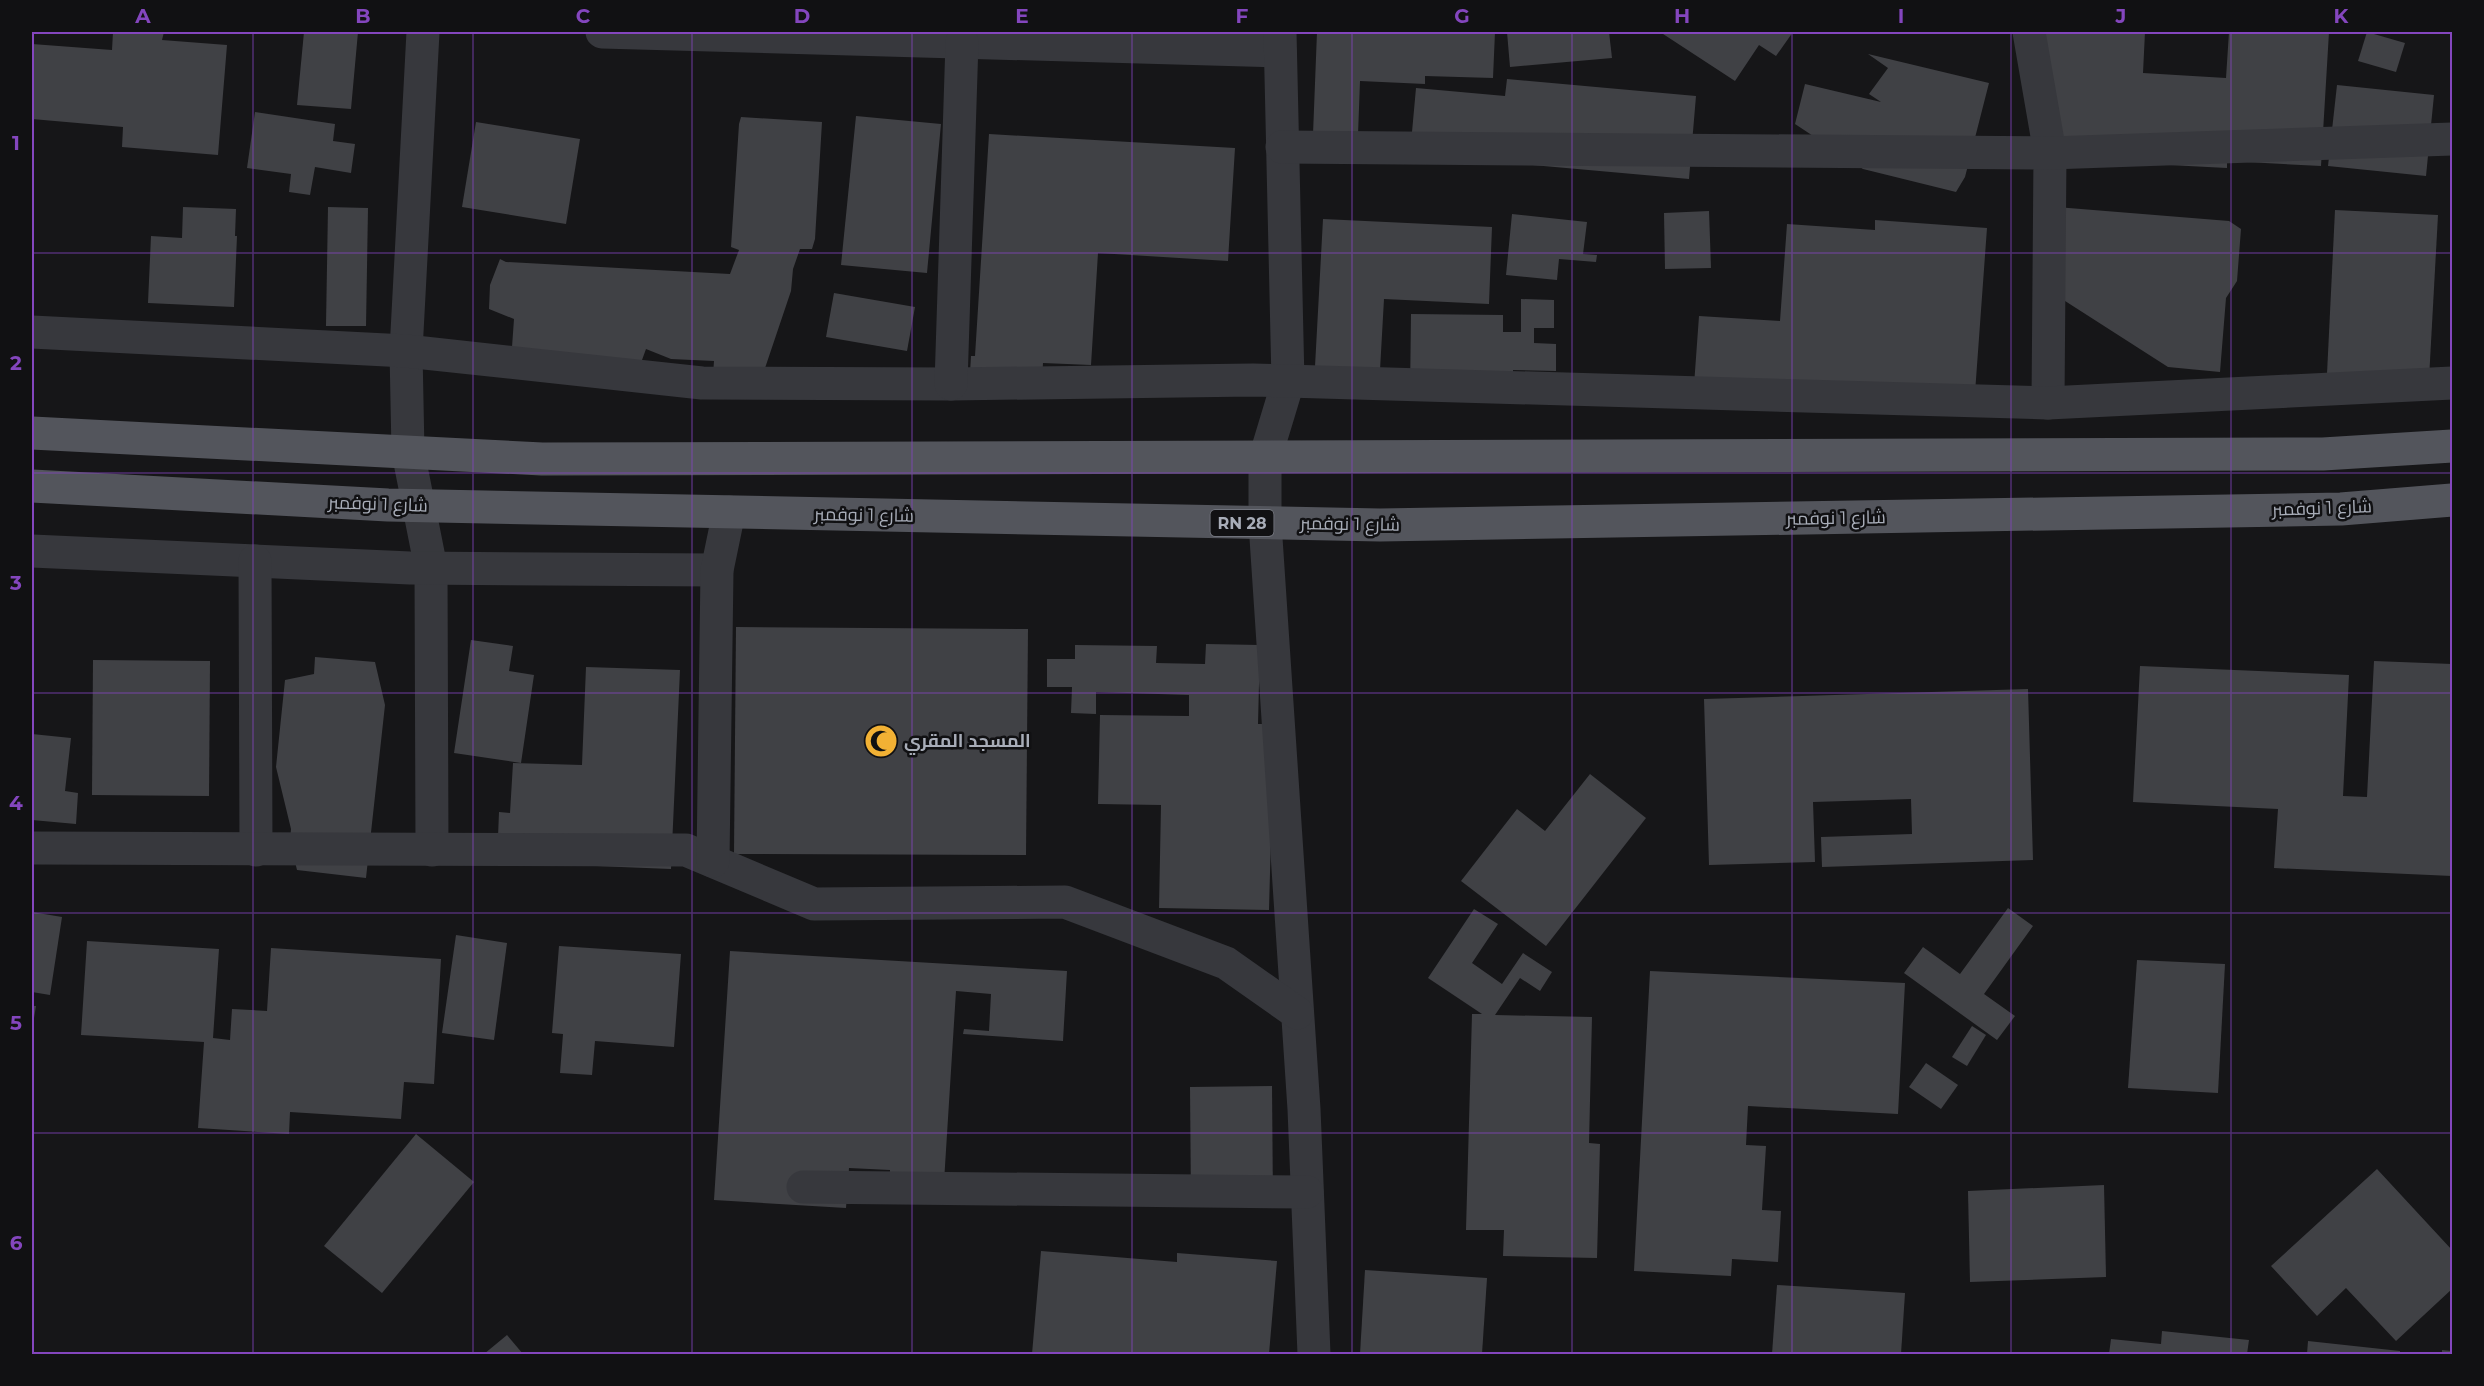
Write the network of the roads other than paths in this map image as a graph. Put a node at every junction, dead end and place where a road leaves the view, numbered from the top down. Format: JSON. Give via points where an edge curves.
{"nodes":[{"id":1,"x":423,"y":32,"type":"edge"},
{"id":2,"x":602,"y":32,"type":"edge"},
{"id":3,"x":2029,"y":32,"type":"edge"},
{"id":4,"x":1280,"y":41,"type":"edge"},
{"id":5,"x":962,"y":42,"type":"junction"},
{"id":6,"x":2452,"y":139,"type":"edge"},
{"id":7,"x":1282,"y":147,"type":"junction"},
{"id":8,"x":2050,"y":153,"type":"junction"},
{"id":9,"x":32,"y":332,"type":"edge"},
{"id":10,"x":406,"y":351,"type":"junction"},
{"id":11,"x":1288,"y":381,"type":"junction"},
{"id":12,"x":2452,"y":383,"type":"edge"},
{"id":13,"x":951,"y":384,"type":"junction"},
{"id":14,"x":2048,"y":403,"type":"junction"},
{"id":15,"x":32,"y":433,"type":"edge"},
{"id":16,"x":2452,"y":446,"type":"edge"},
{"id":17,"x":408,"y":452,"type":"junction"},
{"id":18,"x":1265,"y":458,"type":"junction"},
{"id":19,"x":32,"y":486,"type":"edge"},
{"id":20,"x":2452,"y":500,"type":"edge"},
{"id":21,"x":418,"y":506,"type":"junction"},
{"id":22,"x":729,"y":512,"type":"junction"},
{"id":23,"x":1265,"y":523,"type":"junction"},
{"id":24,"x":32,"y":551,"type":"edge"},
{"id":25,"x":255,"y":561,"type":"junction"},
{"id":26,"x":431,"y":568,"type":"junction"},
{"id":27,"x":717,"y":570,"type":"junction"},
{"id":28,"x":32,"y":848,"type":"edge"},
{"id":29,"x":256,"y":850,"type":"junction"},
{"id":30,"x":432,"y":850,"type":"junction"},
{"id":31,"x":713,"y":861,"type":"junction"},
{"id":32,"x":1298,"y":1013,"type":"junction"},
{"id":33,"x":803,"y":1187,"type":"dead end"},
{"id":34,"x":1307,"y":1192,"type":"junction"},
{"id":35,"x":1314,"y":1354,"type":"edge"}],
"edges":[{"from":1,"to":10,"type":"street"},
{"from":2,"to":5,"type":"street"},
{"from":3,"to":8,"type":"street"},
{"from":4,"to":5,"type":"street"},
{"from":4,"to":7,"type":"street"},
{"from":5,"to":13,"type":"street"},
{"from":6,"to":8,"type":"street"},
{"from":7,"to":8,"type":"street"},
{"from":7,"to":11,"type":"street"},
{"from":8,"to":14,"type":"street"},
{"from":9,"to":10,"type":"street"},
{"from":10,"to":13,"type":"street","via":[[702,383]]},
{"from":10,"to":17,"type":"street"},
{"from":11,"to":13,"type":"street"},
{"from":11,"to":14,"type":"street"},
{"from":11,"to":18,"type":"street"},
{"from":12,"to":14,"type":"street"},
{"from":15,"to":17,"type":"main road"},
{"from":16,"to":18,"type":"main road","via":[[2323,454]]},
{"from":17,"to":18,"type":"main road","via":[[542,459]]},
{"from":17,"to":21,"type":"street"},
{"from":18,"to":23,"type":"street"},
{"from":19,"to":21,"type":"main road","name":"شارع 1 نوفمبر","number":"RN 28"},
{"from":20,"to":23,"type":"main road","name":"شارع 1 نوفمبر","number":"RN 28","via":[[2341,509],[1391,525]]},
{"from":21,"to":22,"type":"main road","name":"شارع 1 نوفمبر","number":"RN 28"},
{"from":21,"to":26,"type":"street"},
{"from":22,"to":23,"type":"main road","name":"شارع 1 نوفمبر","number":"RN 28"},
{"from":22,"to":27,"type":"street"},
{"from":23,"to":32,"type":"street"},
{"from":24,"to":25,"type":"street"},
{"from":25,"to":26,"type":"street"},
{"from":25,"to":29,"type":"street"},
{"from":26,"to":27,"type":"street"},
{"from":26,"to":30,"type":"street"},
{"from":27,"to":31,"type":"street"},
{"from":28,"to":29,"type":"street"},
{"from":29,"to":30,"type":"street"},
{"from":30,"to":31,"type":"street","via":[[686,850]]},
{"from":31,"to":32,"type":"street","via":[[814,904],[1065,902],[1226,963]]},
{"from":32,"to":34,"type":"street"},
{"from":33,"to":34,"type":"street"},
{"from":34,"to":35,"type":"street"}]}
